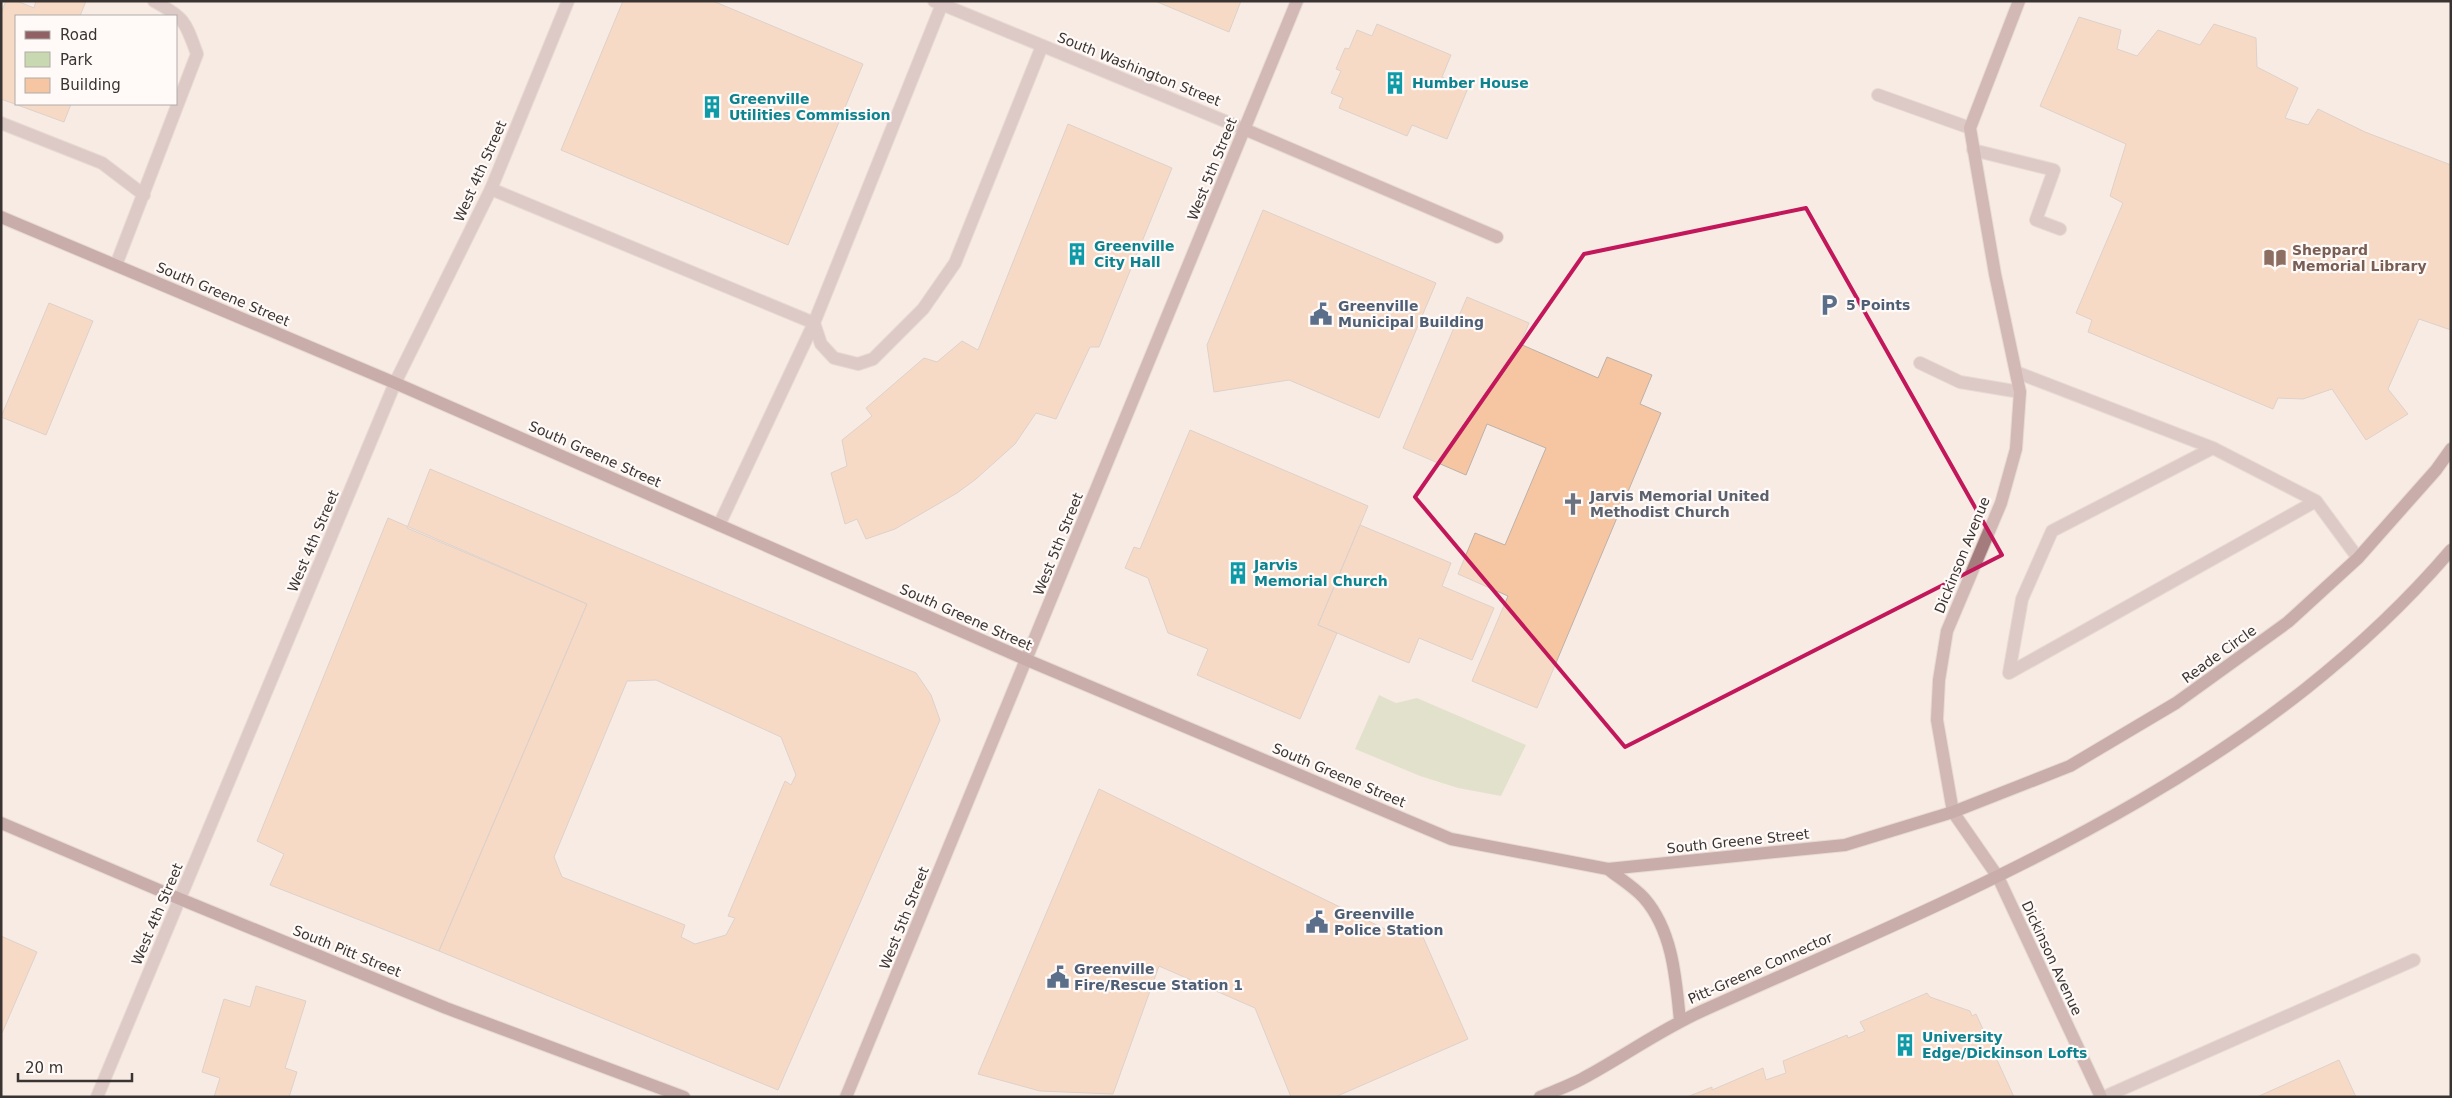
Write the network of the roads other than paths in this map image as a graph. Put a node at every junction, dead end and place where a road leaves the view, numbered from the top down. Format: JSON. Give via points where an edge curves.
{"nodes":[{"id":1,"x":154,"y":1,"type":"edge"},
{"id":2,"x":568,"y":1,"type":"edge"},
{"id":3,"x":1297,"y":1,"type":"edge"},
{"id":4,"x":2019,"y":1,"type":"edge"},
{"id":5,"x":938,"y":3,"type":"edge"},
{"id":6,"x":178,"y":15,"type":"edge"},
{"id":7,"x":178,"y":15,"type":"edge"},
{"id":8,"x":1042,"y":46,"type":"junction"},
{"id":9,"x":1878,"y":95,"type":"dead end"},
{"id":10,"x":178,"y":105,"type":"edge"},
{"id":11,"x":178,"y":105,"type":"edge"},
{"id":12,"x":1,"y":123,"type":"edge"},
{"id":13,"x":1970,"y":128,"type":"junction"},
{"id":14,"x":1244,"y":129,"type":"junction"},
{"id":15,"x":1973,"y":150,"type":"junction"},
{"id":16,"x":491,"y":189,"type":"junction"},
{"id":17,"x":144,"y":195,"type":"junction"},
{"id":18,"x":1,"y":217,"type":"edge"},
{"id":19,"x":2060,"y":229,"type":"dead end"},
{"id":20,"x":1497,"y":237,"type":"dead end"},
{"id":21,"x":116,"y":265,"type":"junction"},
{"id":22,"x":814,"y":323,"type":"junction"},
{"id":23,"x":1920,"y":364,"type":"dead end"},
{"id":24,"x":2016,"y":372,"type":"junction"},
{"id":25,"x":395,"y":383,"type":"junction"},
{"id":26,"x":2020,"y":392,"type":"junction"},
{"id":27,"x":2213,"y":448,"type":"junction"},
{"id":28,"x":2451,"y":449,"type":"edge"},
{"id":29,"x":2316,"y":501,"type":"junction"},
{"id":30,"x":719,"y":525,"type":"junction"},
{"id":31,"x":2451,"y":550,"type":"edge"},
{"id":32,"x":2358,"y":558,"type":"junction"},
{"id":33,"x":1027,"y":660,"type":"junction"},
{"id":34,"x":1953,"y":812,"type":"junction"},
{"id":35,"x":1,"y":823,"type":"edge"},
{"id":36,"x":1608,"y":869,"type":"junction"},
{"id":37,"x":1998,"y":878,"type":"junction"},
{"id":38,"x":180,"y":899,"type":"junction"},
{"id":39,"x":2414,"y":960,"type":"dead end"},
{"id":40,"x":1680,"y":1021,"type":"junction"},
{"id":41,"x":97,"y":1097,"type":"edge"},
{"id":42,"x":684,"y":1097,"type":"edge"},
{"id":43,"x":846,"y":1097,"type":"edge"},
{"id":44,"x":1540,"y":1097,"type":"edge"},
{"id":45,"x":2103,"y":1097,"type":"edge"}],
"edges":[{"from":1,"to":7,"type":"street"},
{"from":2,"to":16,"type":"street","name":"West 4th Street"},
{"from":3,"to":14,"type":"main road","name":"West 5th Street"},
{"from":4,"to":13,"type":"main road","name":"Dickinson Avenue"},
{"from":5,"to":8,"type":"street","name":"South Washington Street"},
{"from":5,"to":22,"type":"street"},
{"from":6,"to":11,"type":"street","via":[[188,28],[197,54]]},
{"from":8,"to":14,"type":"street","name":"South Washington Street"},
{"from":8,"to":22,"type":"street","via":[[954,263],[922,310],[873,359],[858,364],[834,358],[821,344]]},
{"from":9,"to":13,"type":"street"},
{"from":10,"to":17,"type":"street"},
{"from":12,"to":17,"type":"street","via":[[102,163]]},
{"from":13,"to":15,"type":"main road","name":"Dickinson Avenue"},
{"from":14,"to":20,"type":"main road","name":"South Washington Street"},
{"from":14,"to":33,"type":"main road","name":"West 5th Street"},
{"from":15,"to":19,"type":"street","via":[[2054,170],[2036,220]]},
{"from":15,"to":24,"type":"main road","name":"Dickinson Avenue"},
{"from":16,"to":22,"type":"street"},
{"from":16,"to":25,"type":"street","name":"West 4th Street"},
{"from":17,"to":21,"type":"street"},
{"from":18,"to":21,"type":"main road","name":"South Greene Street"},
{"from":21,"to":25,"type":"main road","name":"South Greene Street"},
{"from":22,"to":30,"type":"street"},
{"from":23,"to":26,"type":"street","via":[[1960,382]]},
{"from":24,"to":26,"type":"main road","name":"Dickinson Avenue"},
{"from":24,"to":27,"type":"street"},
{"from":25,"to":30,"type":"main road","name":"South Greene Street"},
{"from":25,"to":38,"type":"street","name":"West 4th Street"},
{"from":26,"to":34,"type":"main road","name":"Dickinson Avenue","via":[[2016,449],[2001,503],[1947,632],[1937,720]]},
{"from":27,"to":29,"type":"street"},
{"from":27,"to":29,"type":"street","via":[[2052,531],[2022,599],[2009,673]]},
{"from":28,"to":32,"type":"main road","name":"Reade Circle"},
{"from":29,"to":32,"type":"street"},
{"from":30,"to":33,"type":"main road","name":"South Greene Street"},
{"from":31,"to":37,"type":"main road","via":[[2386,621],[2280,711],[2214,756]]},
{"from":32,"to":34,"type":"main road","name":"Reade Circle","via":[[2288,622],[2176,704],[2070,766]]},
{"from":33,"to":36,"type":"main road","name":"South Greene Street","via":[[1451,839]]},
{"from":33,"to":43,"type":"main road","name":"West 5th Street"},
{"from":34,"to":36,"type":"main road","name":"South Greene Street","via":[[1845,845]]},
{"from":34,"to":37,"type":"main road","name":"Dickinson Avenue"},
{"from":35,"to":38,"type":"main road","name":"South Pitt Street"},
{"from":36,"to":40,"type":"main road","via":[[1644,898],[1663,929],[1675,971]]},
{"from":37,"to":40,"type":"main road","name":"Pitt-Greene Connector"},
{"from":37,"to":45,"type":"main road","name":"Dickinson Avenue"},
{"from":38,"to":41,"type":"street","name":"West 4th Street"},
{"from":38,"to":42,"type":"main road","name":"South Pitt Street","via":[[446,1008]]},
{"from":39,"to":45,"type":"street"},
{"from":40,"to":44,"type":"main road","name":"Pitt-Greene Connector","via":[[1587,1076]]}]}
